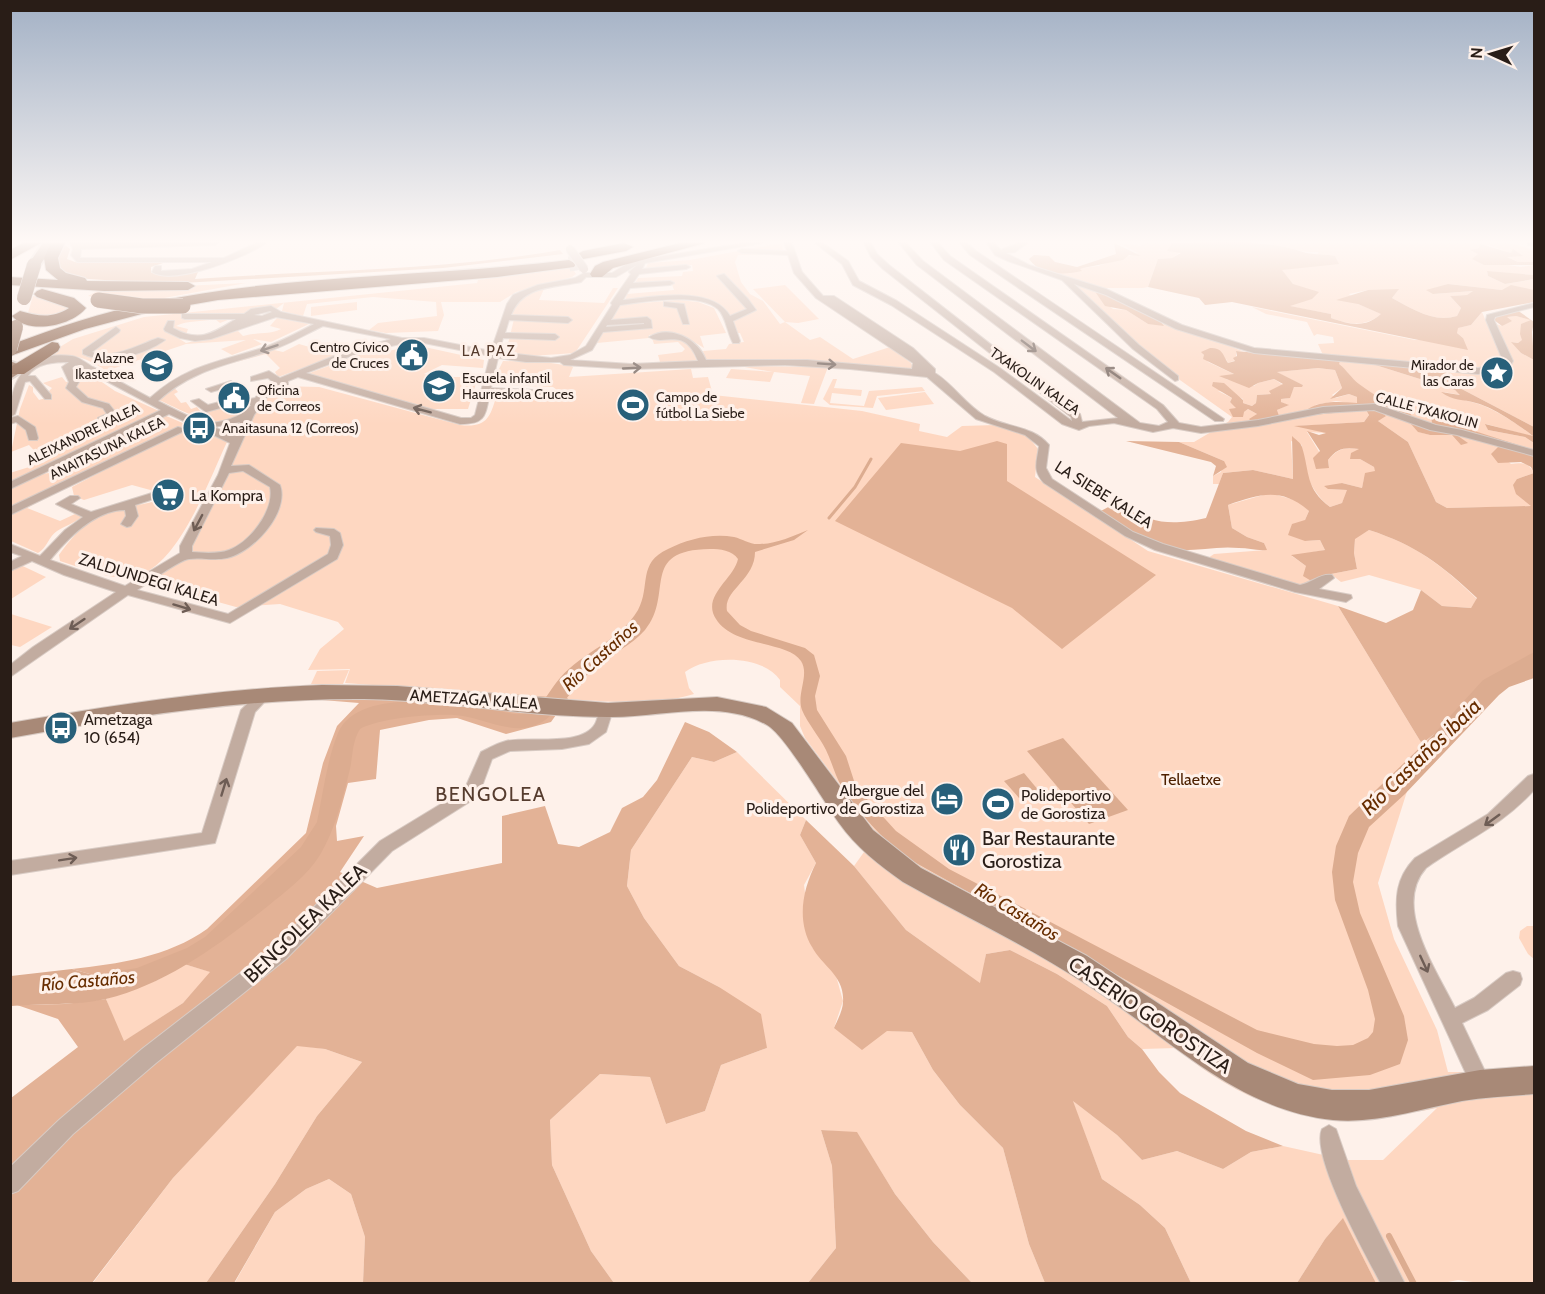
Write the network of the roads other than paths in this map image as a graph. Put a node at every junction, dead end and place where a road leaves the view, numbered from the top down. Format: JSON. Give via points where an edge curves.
{"nodes":[{"id":1,"x":23,"y":303,"type":"edge"},
{"id":2,"x":72,"y":303,"type":"edge"},
{"id":3,"x":123,"y":303,"type":"edge"},
{"id":4,"x":142,"y":303,"type":"edge"},
{"id":5,"x":171,"y":303,"type":"edge"},
{"id":6,"x":302,"y":303,"type":"edge"},
{"id":7,"x":512,"y":303,"type":"edge"},
{"id":8,"x":616,"y":303,"type":"edge"},
{"id":9,"x":659,"y":303,"type":"edge"},
{"id":10,"x":710,"y":303,"type":"edge"},
{"id":11,"x":749,"y":303,"type":"edge"},
{"id":12,"x":834,"y":303,"type":"edge"},
{"id":13,"x":836,"y":303,"type":"edge"},
{"id":14,"x":895,"y":303,"type":"edge"},
{"id":15,"x":932,"y":303,"type":"edge"},
{"id":16,"x":973,"y":303,"type":"edge"},
{"id":17,"x":1012,"y":303,"type":"edge"},
{"id":18,"x":1047,"y":303,"type":"edge"},
{"id":19,"x":1088,"y":303,"type":"edge"},
{"id":20,"x":1127,"y":303,"type":"edge"},
{"id":21,"x":1534,"y":305,"type":"edge"},
{"id":22,"x":278,"y":307,"type":"junction"},
{"id":23,"x":614,"y":307,"type":"junction"},
{"id":24,"x":184,"y":311,"type":"junction"},
{"id":25,"x":247,"y":316,"type":"junction"},
{"id":26,"x":506,"y":317,"type":"junction"},
{"id":27,"x":257,"y":319,"type":"junction"},
{"id":28,"x":568,"y":320,"type":"dead end"},
{"id":29,"x":727,"y":320,"type":"junction"},
{"id":30,"x":18,"y":321,"type":"junction"},
{"id":31,"x":687,"y":322,"type":"dead end"},
{"id":32,"x":171,"y":323,"type":"dead end"},
{"id":33,"x":322,"y":323,"type":"junction"},
{"id":34,"x":116,"y":330,"type":"dead end"},
{"id":35,"x":224,"y":331,"type":"junction"},
{"id":36,"x":369,"y":333,"type":"junction"},
{"id":37,"x":501,"y":335,"type":"junction"},
{"id":38,"x":555,"y":337,"type":"dead end"},
{"id":39,"x":653,"y":337,"type":"dead end"},
{"id":40,"x":161,"y":340,"type":"dead end"},
{"id":41,"x":406,"y":340,"type":"junction"},
{"id":42,"x":420,"y":341,"type":"junction"},
{"id":43,"x":736,"y":341,"type":"dead end"},
{"id":44,"x":10,"y":342,"type":"edge"},
{"id":45,"x":387,"y":344,"type":"junction"},
{"id":46,"x":373,"y":346,"type":"junction"},
{"id":47,"x":10,"y":350,"type":"edge"},
{"id":48,"x":495,"y":353,"type":"junction"},
{"id":49,"x":107,"y":358,"type":"junction"},
{"id":50,"x":548,"y":359,"type":"junction"},
{"id":51,"x":77,"y":361,"type":"junction"},
{"id":52,"x":703,"y":363,"type":"junction"},
{"id":53,"x":15,"y":372,"type":"edge"},
{"id":54,"x":915,"y":372,"type":"junction"},
{"id":55,"x":100,"y":374,"type":"junction"},
{"id":56,"x":299,"y":374,"type":"junction"},
{"id":57,"x":929,"y":374,"type":"junction"},
{"id":58,"x":254,"y":379,"type":"dead end"},
{"id":59,"x":279,"y":382,"type":"junction"},
{"id":60,"x":332,"y":386,"type":"junction"},
{"id":61,"x":1188,"y":388,"type":"junction"},
{"id":62,"x":211,"y":389,"type":"dead end"},
{"id":63,"x":485,"y":390,"type":"junction"},
{"id":64,"x":1177,"y":390,"type":"junction"},
{"id":65,"x":555,"y":394,"type":"dead end"},
{"id":66,"x":48,"y":397,"type":"dead end"},
{"id":67,"x":244,"y":398,"type":"junction"},
{"id":68,"x":196,"y":401,"type":"dead end"},
{"id":69,"x":151,"y":402,"type":"junction"},
{"id":70,"x":257,"y":403,"type":"junction"},
{"id":71,"x":169,"y":410,"type":"junction"},
{"id":72,"x":10,"y":414,"type":"edge"},
{"id":73,"x":113,"y":415,"type":"dead end"},
{"id":74,"x":1219,"y":419,"type":"dead end"},
{"id":75,"x":10,"y":421,"type":"edge"},
{"id":76,"x":1077,"y":422,"type":"dead end"},
{"id":77,"x":197,"y":423,"type":"junction"},
{"id":78,"x":231,"y":423,"type":"junction"},
{"id":79,"x":1131,"y":423,"type":"junction"},
{"id":80,"x":246,"y":425,"type":"junction"},
{"id":81,"x":1171,"y":425,"type":"junction"},
{"id":82,"x":1240,"y":425,"type":"junction"},
{"id":83,"x":210,"y":428,"type":"junction"},
{"id":84,"x":178,"y":430,"type":"dead end"},
{"id":85,"x":33,"y":438,"type":"dead end"},
{"id":86,"x":236,"y":444,"type":"junction"},
{"id":87,"x":1534,"y":453,"type":"edge"},
{"id":88,"x":245,"y":467,"type":"junction"},
{"id":89,"x":225,"y":471,"type":"junction"},
{"id":90,"x":10,"y":486,"type":"edge"},
{"id":91,"x":162,"y":490,"type":"dead end"},
{"id":92,"x":49,"y":494,"type":"junction"},
{"id":93,"x":122,"y":505,"type":"junction"},
{"id":94,"x":10,"y":512,"type":"edge"},
{"id":95,"x":93,"y":517,"type":"junction"},
{"id":96,"x":127,"y":524,"type":"dead end"},
{"id":97,"x":320,"y":530,"type":"dead end"},
{"id":98,"x":10,"y":547,"type":"edge"},
{"id":99,"x":186,"y":555,"type":"junction"},
{"id":100,"x":37,"y":558,"type":"junction"},
{"id":101,"x":10,"y":567,"type":"edge"},
{"id":102,"x":62,"y":569,"type":"junction"},
{"id":103,"x":49,"y":578,"type":"dead end"},
{"id":104,"x":1328,"y":578,"type":"dead end"},
{"id":105,"x":1299,"y":589,"type":"junction"},
{"id":106,"x":126,"y":591,"type":"junction"},
{"id":107,"x":1346,"y":598,"type":"dead end"},
{"id":108,"x":10,"y":673,"type":"edge"},
{"id":109,"x":244,"y":703,"type":"junction"},
{"id":110,"x":692,"y":708,"type":"junction"},
{"id":111,"x":606,"y":710,"type":"junction"},
{"id":112,"x":10,"y":731,"type":"edge"},
{"id":113,"x":797,"y":746,"type":"junction"},
{"id":114,"x":1534,"y":780,"type":"edge"},
{"id":115,"x":10,"y":868,"type":"edge"},
{"id":116,"x":1513,"y":979,"type":"dead end"},
{"id":117,"x":1450,"y":1020,"type":"junction"},
{"id":118,"x":1534,"y":1080,"type":"edge"},
{"id":119,"x":1481,"y":1084,"type":"junction"},
{"id":120,"x":1329,"y":1136,"type":"dead end"},
{"id":121,"x":10,"y":1183,"type":"edge"},
{"id":122,"x":1394,"y":1284,"type":"edge"}],
"edges":[{"from":1,"to":30,"type":"main road","bridge":true},
{"from":2,"to":30,"type":"highway","via":[[78,308],[66,316]]},
{"from":3,"to":24,"type":"highway","bridge":true},
{"from":4,"to":44,"type":"highway"},
{"from":5,"to":47,"type":"highway","via":[[94,320]]},
{"from":6,"to":22,"type":"highway"},
{"from":7,"to":26,"type":"street"},
{"from":8,"to":23,"type":"street"},
{"from":9,"to":23,"type":"street"},
{"from":10,"to":29,"type":"street","via":[[721,308]]},
{"from":11,"to":29,"type":"street","via":[[752,310]]},
{"from":12,"to":54,"type":"street","name":"LA SIEBE KALEA","via":[[915,361]]},
{"from":13,"to":57,"type":"street","name":"LA SIEBE KALEA","via":[[910,350],[931,367]]},
{"from":14,"to":79,"type":"street","name":"TXAKOLIN KALEA","via":[[997,370],[1066,422],[1079,427],[1114,420]]},
{"from":15,"to":76,"type":"street","via":[[1076,416]]},
{"from":16,"to":79,"type":"street","one_way":true},
{"from":81,"to":17,"type":"street","one_way":true,"via":[[1171,416],[1160,407]]},
{"from":18,"to":64,"type":"street"},
{"from":19,"to":61,"type":"street"},
{"from":20,"to":21,"type":"street","via":[[1155,318],[1252,351],[1478,371],[1506,368],[1508,362],[1491,315]]},
{"from":22,"to":24,"type":"highway"},
{"from":22,"to":25,"type":"street"},
{"from":22,"to":27,"type":"street"},
{"from":22,"to":33,"type":"street"},
{"from":22,"to":53,"type":"highway","via":[[169,312],[115,322],[60,342]]},
{"from":23,"to":31,"type":"street","via":[[672,304],[681,306]]},
{"from":23,"to":50,"type":"street","via":[[582,354]]},
{"from":24,"to":25,"type":"street"},
{"from":25,"to":27,"type":"street"},
{"from":25,"to":35,"type":"street"},
{"from":26,"to":28,"type":"street"},
{"from":26,"to":37,"type":"street"},
{"from":27,"to":35,"type":"street"},
{"from":29,"to":43,"type":"street"},
{"from":30,"to":47,"type":"main road","bridge":true},
{"from":32,"to":35,"type":"street","via":[[168,329],[185,339]]},
{"from":33,"to":36,"type":"street"},
{"from":33,"to":69,"type":"street","one_way":true,"via":[[268,349],[200,367]]},
{"from":34,"to":49,"type":"street","via":[[86,352],[92,357]]},
{"from":36,"to":41,"type":"street"},
{"from":36,"to":46,"type":"street"},
{"from":37,"to":38,"type":"street"},
{"from":37,"to":48,"type":"street"},
{"from":39,"to":52,"type":"street","via":[[689,340],[699,350]]},
{"from":40,"to":49,"type":"street"},
{"from":41,"to":42,"type":"street"},
{"from":41,"to":45,"type":"street"},
{"from":42,"to":45,"type":"street"},
{"from":42,"to":46,"type":"street","via":[[395,348]]},
{"from":42,"to":48,"type":"street"},
{"from":45,"to":46,"type":"street"},
{"from":46,"to":56,"type":"street"},
{"from":48,"to":50,"type":"street"},
{"from":48,"to":63,"type":"street"},
{"from":49,"to":55,"type":"street"},
{"from":50,"to":52,"type":"street","one_way":true,"via":[[609,368]]},
{"from":51,"to":53,"type":"street","name":"ALEIXANDRE KALEA","via":[[59,358]]},
{"from":51,"to":55,"type":"street","name":"ALEIXANDRE KALEA"},
{"from":51,"to":73,"type":"street","name":"ALEIXANDRE KALEA","via":[[67,367],[74,382],[71,388],[86,400],[106,406]]},
{"from":52,"to":54,"type":"street","one_way":true,"via":[[815,363]]},
{"from":53,"to":66,"type":"street","via":[[32,378]]},
{"from":53,"to":72,"type":"street"},
{"from":54,"to":57,"type":"street"},
{"from":55,"to":69,"type":"street","name":"ALEIXANDRE KALEA"},
{"from":56,"to":59,"type":"street"},
{"from":56,"to":60,"type":"street"},
{"from":57,"to":105,"type":"street","name":"LA SIEBE KALEA","via":[[979,417],[1035,436],[1044,445],[1040,473],[1129,534],[1159,547]]},
{"from":58,"to":59,"type":"street","via":[[269,369]]},
{"from":59,"to":60,"type":"street"},
{"from":59,"to":70,"type":"street"},
{"from":63,"to":60,"type":"street","one_way":true,"via":[[480,416],[467,423]]},
{"from":61,"to":64,"type":"street"},
{"from":61,"to":82,"type":"street"},
{"from":62,"to":67,"type":"street","via":[[231,384]]},
{"from":63,"to":65,"type":"street"},
{"from":64,"to":74,"type":"street"},
{"from":67,"to":68,"type":"street","via":[[206,409]]},
{"from":67,"to":70,"type":"street"},
{"from":69,"to":71,"type":"street","name":"ALEIXANDRE KALEA"},
{"from":70,"to":78,"type":"street","via":[[242,419]]},
{"from":70,"to":80,"type":"street"},
{"from":71,"to":77,"type":"street","name":"ALEIXANDRE KALEA"},
{"from":71,"to":90,"type":"street","name":"ALEIXANDRE KALEA"},
{"from":75,"to":85,"type":"street","name":"ALEIXANDRE KALEA","via":[[18,419],[31,429]]},
{"from":77,"to":78,"type":"street","name":"ALEIXANDRE KALEA"},
{"from":77,"to":83,"type":"street","name":"ALEIXANDRE KALEA"},
{"from":78,"to":80,"type":"street","name":"ALEIXANDRE KALEA"},
{"from":79,"to":81,"type":"street","name":"TXAKOLIN KALEA","via":[[1154,429]]},
{"from":80,"to":83,"type":"street","name":"ALEIXANDRE KALEA"},
{"from":80,"to":86,"type":"street"},
{"from":81,"to":82,"type":"street","via":[[1201,430]]},
{"from":82,"to":87,"type":"street","name":"CALLE TXAKOLIN","via":[[1323,410],[1375,407],[1434,428]]},
{"from":83,"to":86,"type":"street","name":"ALEIXANDRE KALEA"},
{"from":84,"to":92,"type":"street","name":"ANAITASUNA KALEA"},
{"from":86,"to":88,"type":"street","via":[[237,459]]},
{"from":86,"to":89,"type":"street"},
{"from":88,"to":89,"type":"street"},
{"from":88,"to":99,"type":"street","via":[[278,489],[273,510],[260,532],[234,554],[219,558]]},
{"from":89,"to":99,"type":"street","one_way":true,"via":[[186,546]]},
{"from":91,"to":93,"type":"street"},
{"from":92,"to":94,"type":"street","name":"ANAITASUNA KALEA"},
{"from":92,"to":95,"type":"street","name":"ANAITASUNA KALEA","via":[[68,499],[62,504]]},
{"from":93,"to":95,"type":"street"},
{"from":93,"to":96,"type":"street","via":[[130,506],[132,516]]},
{"from":95,"to":100,"type":"street"},
{"from":106,"to":97,"type":"street","name":"ZALDUNDEGI KALEA","one_way":true,"via":[[230,619],[333,556],[338,539],[334,533]]},
{"from":98,"to":100,"type":"street","name":"ZALDUNDEGI KALEA"},
{"from":99,"to":106,"type":"street"},
{"from":100,"to":101,"type":"street"},
{"from":100,"to":102,"type":"street","name":"ZALDUNDEGI KALEA"},
{"from":102,"to":103,"type":"street"},
{"from":102,"to":106,"type":"street","name":"ZALDUNDEGI KALEA"},
{"from":104,"to":105,"type":"street","via":[[1313,587]]},
{"from":105,"to":107,"type":"street","name":"LA SIEBE KALEA"},
{"from":106,"to":108,"type":"street","one_way":true},
{"from":109,"to":111,"type":"street","name":"AMETZAGA KALEA","via":[[265,694],[368,692]]},
{"from":109,"to":112,"type":"street","name":"AMETZAGA KALEA","via":[[121,710]]},
{"from":115,"to":109,"type":"street","one_way":true,"via":[[208,838]]},
{"from":110,"to":111,"type":"street","name":"AMETZAGA KALEA"},
{"from":110,"to":113,"type":"street","name":"CASERIO GOROSTIZA","via":[[755,722]]},
{"from":110,"to":113,"type":"street","via":[[711,703],[734,705],[784,719]]},
{"from":111,"to":121,"type":"street","name":"BENGOLEA KALEA","via":[[601,728],[584,740],[508,746],[486,756],[474,789],[386,846],[280,953],[149,1056],[66,1127]]},
{"from":113,"to":119,"type":"street","name":"CASERIO GOROSTIZA","via":[[859,832],[884,856],[912,876],[1099,977],[1204,1054],[1240,1075],[1283,1094],[1333,1105],[1375,1104]]},
{"from":114,"to":117,"type":"street","one_way":true,"via":[[1499,814],[1424,858],[1408,875],[1403,906],[1407,926]]},
{"from":116,"to":117,"type":"street","via":[[1481,1004]]},
{"from":117,"to":119,"type":"street"},
{"from":118,"to":119,"type":"street","name":"CASERIO GOROSTIZA"},
{"from":120,"to":122,"type":"street","via":[[1346,1189]]}]}
